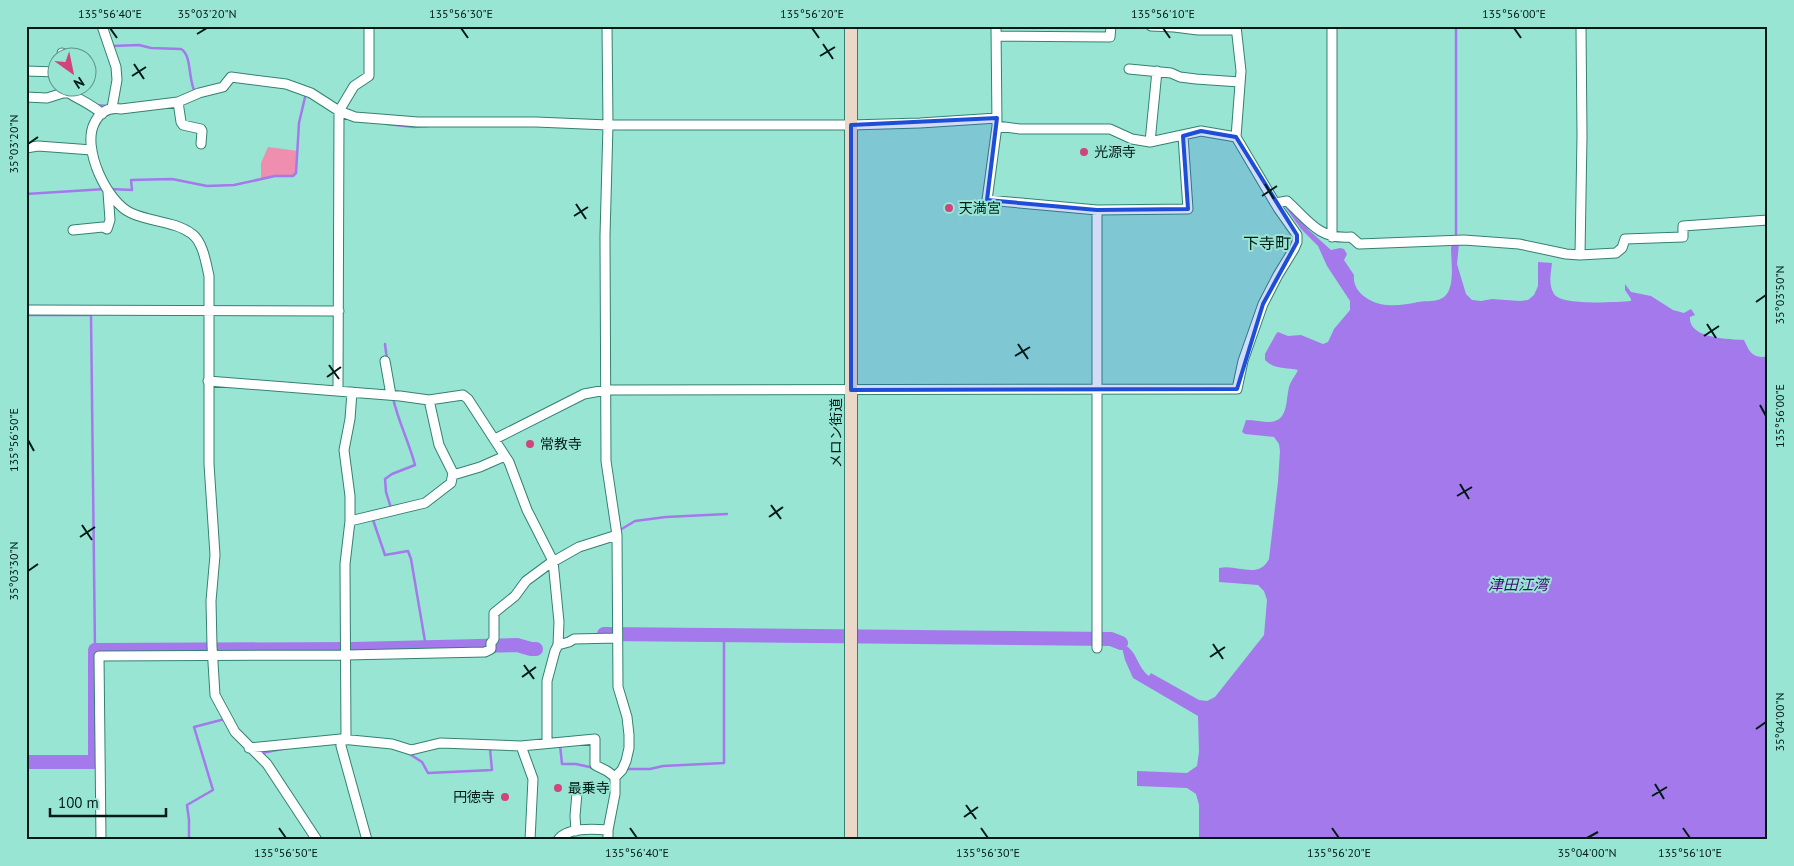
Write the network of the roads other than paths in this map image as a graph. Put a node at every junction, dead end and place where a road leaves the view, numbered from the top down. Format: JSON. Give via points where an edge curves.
{"nodes":[{"id":1,"x":102,"y":26,"type":"edge"},
{"id":2,"x":369,"y":26,"type":"edge"},
{"id":3,"x":607,"y":26,"type":"edge"},
{"id":4,"x":851,"y":26,"type":"edge"},
{"id":5,"x":1111,"y":26,"type":"edge"},
{"id":6,"x":1151,"y":26,"type":"edge"},
{"id":7,"x":1332,"y":26,"type":"edge"},
{"id":8,"x":1581,"y":26,"type":"edge"},
{"id":9,"x":1236,"y":28,"type":"edge"},
{"id":10,"x":996,"y":31,"type":"edge"},
{"id":11,"x":1129,"y":69,"type":"dead end"},
{"id":12,"x":26,"y":71,"type":"edge"},
{"id":13,"x":1157,"y":71,"type":"junction"},
{"id":14,"x":48,"y":72,"type":"edge"},
{"id":15,"x":1240,"y":82,"type":"junction"},
{"id":16,"x":26,"y":97,"type":"edge"},
{"id":17,"x":48,"y":98,"type":"edge"},
{"id":18,"x":78,"y":98,"type":"edge"},
{"id":19,"x":178,"y":102,"type":"junction"},
{"id":20,"x":112,"y":108,"type":"junction"},
{"id":21,"x":339,"y":111,"type":"junction"},
{"id":22,"x":102,"y":114,"type":"junction"},
{"id":23,"x":997,"y":122,"type":"junction"},
{"id":24,"x":851,"y":125,"type":"junction"},
{"id":25,"x":608,"y":126,"type":"junction"},
{"id":26,"x":1183,"y":136,"type":"junction"},
{"id":27,"x":1236,"y":137,"type":"junction"},
{"id":28,"x":1150,"y":142,"type":"junction"},
{"id":29,"x":201,"y":144,"type":"dead end"},
{"id":30,"x":26,"y":148,"type":"edge"},
{"id":31,"x":92,"y":150,"type":"junction"},
{"id":32,"x":108,"y":191,"type":"junction"},
{"id":33,"x":1275,"y":203,"type":"junction"},
{"id":34,"x":1097,"y":210,"type":"junction"},
{"id":35,"x":1768,"y":220,"type":"edge"},
{"id":36,"x":73,"y":230,"type":"dead end"},
{"id":37,"x":1332,"y":237,"type":"junction"},
{"id":38,"x":1580,"y":255,"type":"junction"},
{"id":39,"x":26,"y":310,"type":"edge"},
{"id":40,"x":209,"y":311,"type":"junction"},
{"id":41,"x":338,"y":311,"type":"junction"},
{"id":42,"x":385,"y":361,"type":"dead end"},
{"id":43,"x":208,"y":381,"type":"junction"},
{"id":44,"x":338,"y":390,"type":"junction"},
{"id":45,"x":606,"y":390,"type":"junction"},
{"id":46,"x":851,"y":390,"type":"junction"},
{"id":47,"x":1096,"y":391,"type":"junction"},
{"id":48,"x":352,"y":392,"type":"junction"},
{"id":49,"x":391,"y":395,"type":"junction"},
{"id":50,"x":429,"y":400,"type":"junction"},
{"id":51,"x":495,"y":439,"type":"junction"},
{"id":52,"x":505,"y":456,"type":"junction"},
{"id":53,"x":453,"y":475,"type":"junction"},
{"id":54,"x":350,"y":521,"type":"junction"},
{"id":55,"x":617,"y":535,"type":"junction"},
{"id":56,"x":553,"y":561,"type":"junction"},
{"id":57,"x":617,"y":636,"type":"junction"},
{"id":58,"x":558,"y":645,"type":"junction"},
{"id":59,"x":1097,"y":648,"type":"dead end"},
{"id":60,"x":346,"y":650,"type":"junction"},
{"id":61,"x":212,"y":652,"type":"junction"},
{"id":62,"x":343,"y":740,"type":"junction"},
{"id":63,"x":548,"y":743,"type":"junction"},
{"id":64,"x":521,"y":746,"type":"junction"},
{"id":65,"x":249,"y":748,"type":"junction"},
{"id":66,"x":615,"y":777,"type":"junction"},
{"id":67,"x":577,"y":793,"type":"dead end"},
{"id":68,"x":576,"y":831,"type":"junction"},
{"id":69,"x":608,"y":835,"type":"edge"},
{"id":70,"x":101,"y":840,"type":"edge"},
{"id":71,"x":317,"y":840,"type":"edge"},
{"id":72,"x":367,"y":840,"type":"edge"},
{"id":73,"x":530,"y":840,"type":"edge"},
{"id":74,"x":558,"y":840,"type":"edge"},
{"id":75,"x":851,"y":840,"type":"edge"}],
"edges":[{"from":1,"to":20,"type":"street","via":[[116,66]]},
{"from":2,"to":21,"type":"street","via":[[369,76],[354,86]]},
{"from":3,"to":25,"type":"street"},
{"from":4,"to":24,"type":"street","name":"メロン街道"},
{"from":5,"to":10,"type":"street","via":[[1110,37]]},
{"from":6,"to":9,"type":"street","via":[[1198,30]]},
{"from":7,"to":37,"type":"street"},
{"from":8,"to":38,"type":"street"},
{"from":9,"to":15,"type":"street"},
{"from":10,"to":23,"type":"street"},
{"from":11,"to":13,"type":"street"},
{"from":12,"to":14,"type":"street"},
{"from":13,"to":15,"type":"street","via":[[1196,79]]},
{"from":13,"to":28,"type":"street"},
{"from":15,"to":27,"type":"street"},
{"from":16,"to":17,"type":"street"},
{"from":18,"to":22,"type":"street"},
{"from":19,"to":20,"type":"street"},
{"from":19,"to":21,"type":"street","via":[[223,87],[231,78],[286,84],[311,93]]},
{"from":19,"to":29,"type":"street","via":[[181,122],[202,131]]},
{"from":20,"to":22,"type":"street"},
{"from":21,"to":25,"type":"street","via":[[355,117],[418,122]]},
{"from":21,"to":41,"type":"street"},
{"from":22,"to":31,"type":"street","via":[[92,129]]},
{"from":23,"to":24,"type":"street"},
{"from":23,"to":28,"type":"street","via":[[1020,129],[1110,130]]},
{"from":23,"to":34,"type":"street","via":[[987,200]]},
{"from":24,"to":25,"type":"street"},
{"from":24,"to":46,"type":"street","name":"メロン街道"},
{"from":25,"to":45,"type":"street"},
{"from":26,"to":27,"type":"street","via":[[1201,131]]},
{"from":26,"to":28,"type":"street"},
{"from":26,"to":34,"type":"street","via":[[1188,209]]},
{"from":27,"to":33,"type":"street"},
{"from":30,"to":31,"type":"street"},
{"from":31,"to":32,"type":"street"},
{"from":32,"to":36,"type":"street","via":[[110,220],[107,229]]},
{"from":32,"to":40,"type":"street","via":[[132,214],[175,226],[195,236],[209,276]]},
{"from":33,"to":37,"type":"street","via":[[1287,200],[1320,231]]},
{"from":33,"to":47,"type":"street","via":[[1297,235],[1297,242],[1263,304],[1243,360],[1237,389]]},
{"from":34,"to":47,"type":"street"},
{"from":35,"to":38,"type":"street","via":[[1683,226],[1683,237],[1625,239],[1622,248],[1616,252]]},
{"from":37,"to":38,"type":"street","via":[[1351,237],[1359,244],[1464,240],[1519,244]]},
{"from":39,"to":40,"type":"street"},
{"from":40,"to":41,"type":"street"},
{"from":40,"to":43,"type":"street"},
{"from":41,"to":44,"type":"street"},
{"from":42,"to":49,"type":"street"},
{"from":43,"to":44,"type":"street"},
{"from":43,"to":61,"type":"street","via":[[215,555],[211,601]]},
{"from":44,"to":48,"type":"street"},
{"from":45,"to":46,"type":"street"},
{"from":45,"to":51,"type":"street","via":[[584,394]]},
{"from":45,"to":55,"type":"street","via":[[606,461]]},
{"from":46,"to":47,"type":"street"},
{"from":46,"to":75,"type":"street","name":"メロン街道"},
{"from":47,"to":59,"type":"street"},
{"from":48,"to":49,"type":"street"},
{"from":48,"to":54,"type":"street","via":[[344,450]]},
{"from":49,"to":50,"type":"street"},
{"from":50,"to":51,"type":"street","via":[[463,395]]},
{"from":50,"to":53,"type":"street","via":[[439,446]]},
{"from":51,"to":52,"type":"street"},
{"from":52,"to":53,"type":"street"},
{"from":52,"to":56,"type":"street"},
{"from":53,"to":54,"type":"street","via":[[451,483],[425,503]]},
{"from":54,"to":60,"type":"street","via":[[345,564]]},
{"from":55,"to":56,"type":"street","via":[[579,547]]},
{"from":55,"to":57,"type":"street"},
{"from":56,"to":58,"type":"street","via":[[560,622]]},
{"from":56,"to":60,"type":"street","via":[[526,581],[515,596],[494,613],[491,650]]},
{"from":57,"to":58,"type":"street","via":[[574,639]]},
{"from":57,"to":66,"type":"street","via":[[618,687],[629,735],[626,761]]},
{"from":58,"to":63,"type":"street","via":[[547,681]]},
{"from":60,"to":61,"type":"street"},
{"from":60,"to":62,"type":"street"},
{"from":61,"to":65,"type":"street","via":[[215,695],[235,732]]},
{"from":61,"to":70,"type":"street","via":[[99,656]]},
{"from":62,"to":64,"type":"street","via":[[392,744],[412,750],[440,743]]},
{"from":62,"to":65,"type":"street"},
{"from":62,"to":72,"type":"street","via":[[348,773]]},
{"from":63,"to":64,"type":"street"},
{"from":63,"to":66,"type":"street","via":[[595,739],[595,765]]},
{"from":64,"to":73,"type":"street","via":[[533,779]]},
{"from":65,"to":71,"type":"street","via":[[267,764]]},
{"from":66,"to":69,"type":"street"},
{"from":67,"to":68,"type":"street"},
{"from":68,"to":69,"type":"street","via":[[595,829]]},
{"from":68,"to":74,"type":"street","via":[[563,834]]}]}
